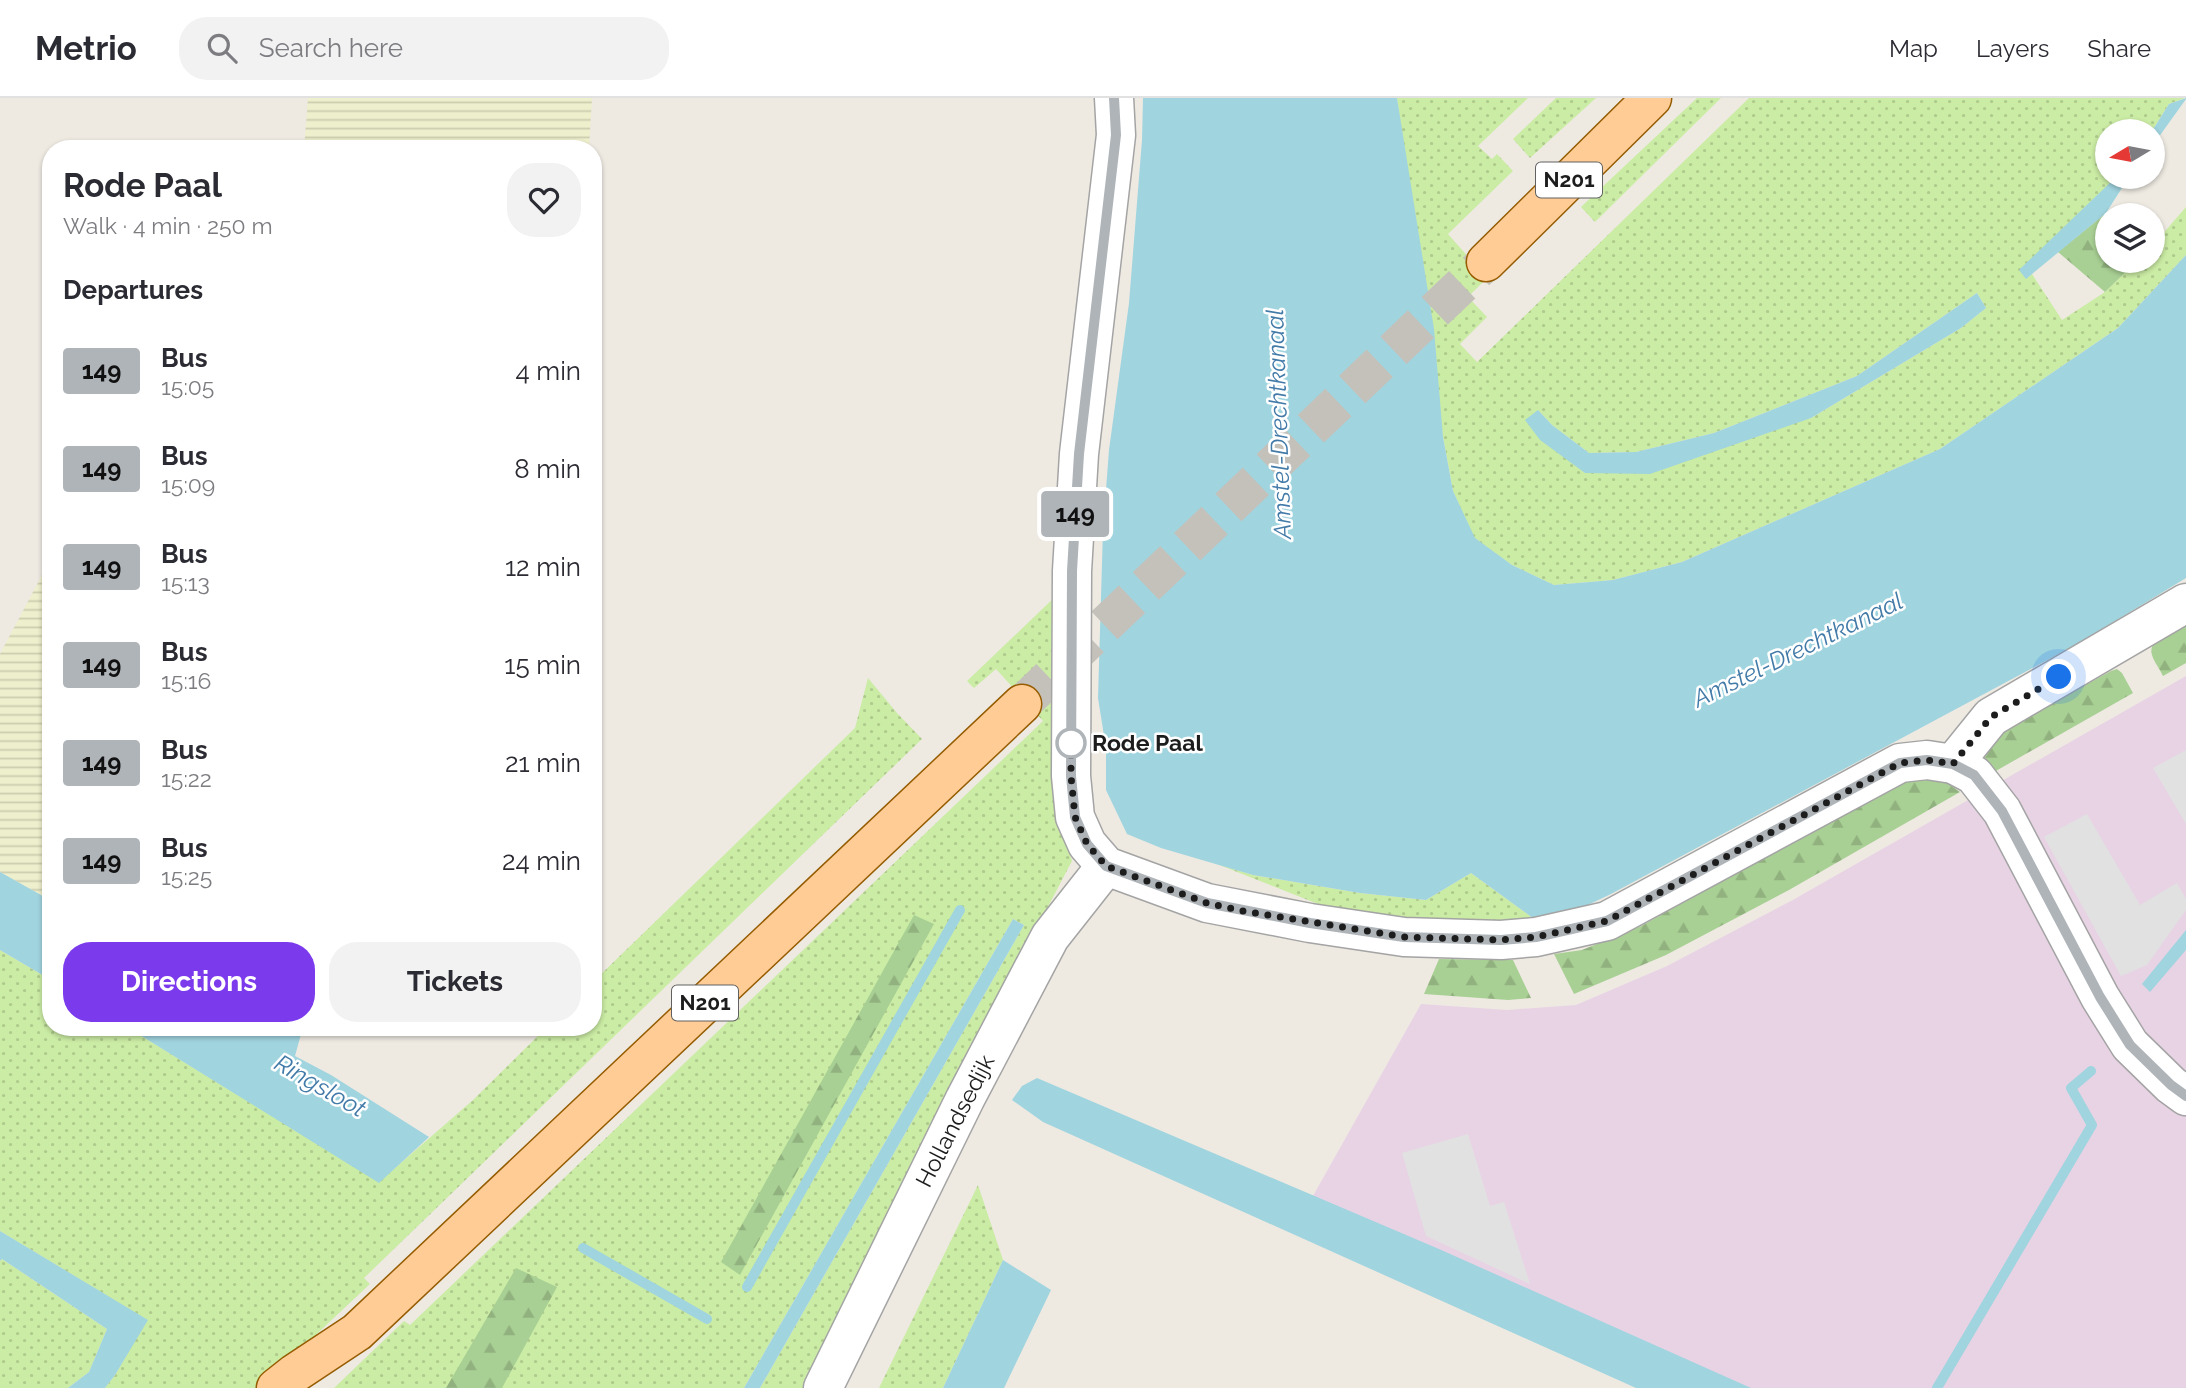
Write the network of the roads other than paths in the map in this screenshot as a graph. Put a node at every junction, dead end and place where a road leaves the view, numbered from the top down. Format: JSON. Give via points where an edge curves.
{"nodes":[{"id":1,"x":1114,"y":98,"type":"edge"},
{"id":2,"x":1652,"y":98,"type":"edge"},
{"id":3,"x":1486,"y":262,"type":"tunnel mouth"},
{"id":4,"x":2186,"y":603,"type":"edge"},
{"id":5,"x":1021,"y":704,"type":"tunnel mouth"},
{"id":6,"x":1953,"y":764,"type":"junction"},
{"id":7,"x":1106,"y":866,"type":"junction"},
{"id":8,"x":2186,"y":1096,"type":"edge"},
{"id":9,"x":357,"y":1332,"type":"junction"},
{"id":10,"x":276,"y":1388,"type":"edge"},
{"id":11,"x":316,"y":1388,"type":"edge"},
{"id":12,"x":823,"y":1388,"type":"edge"}],
"edges":[{"from":1,"to":7,"type":"street","via":[[1116,135],[1079,454],[1072,584],[1075,817],[1087,844]]},
{"from":2,"to":3,"type":"main road","number":"N201"},
{"from":4,"to":6,"type":"street","via":[[1991,717]]},
{"from":5,"to":9,"type":"main road","number":"N201"},
{"from":6,"to":7,"type":"street","via":[[1927,760],[1900,763],[1607,921],[1536,937],[1404,937],[1310,923],[1207,903]]},
{"from":6,"to":8,"type":"street","via":[[1974,775],[2002,811],[2130,1045]]},
{"from":7,"to":12,"type":"street","name":"Hollandsedijk","via":[[1050,937]]},
{"from":9,"to":10,"type":"main road","number":"N201"},
{"from":9,"to":11,"type":"main road","number":"N201"}]}
